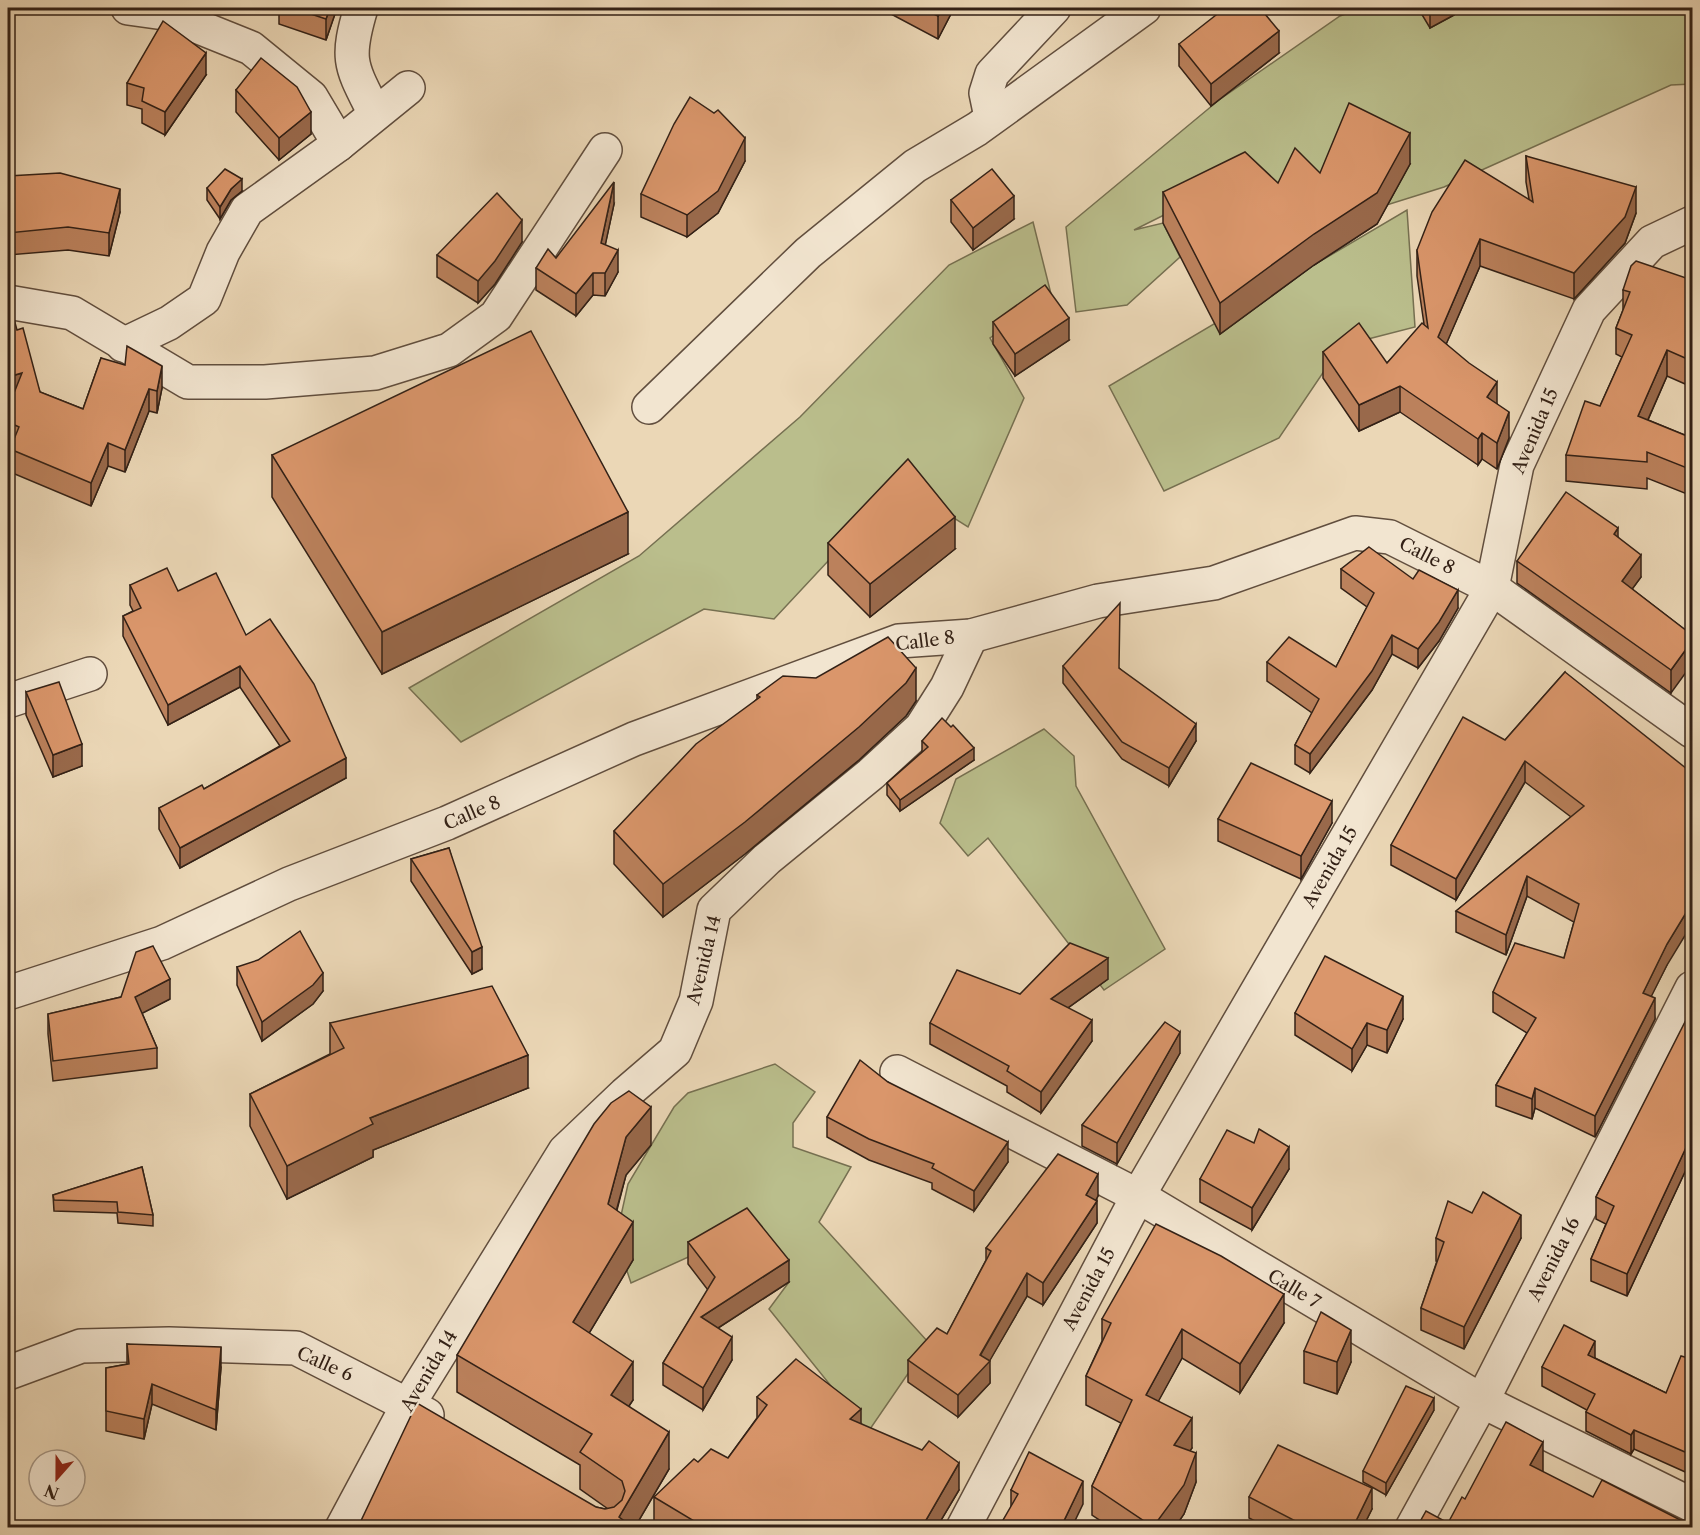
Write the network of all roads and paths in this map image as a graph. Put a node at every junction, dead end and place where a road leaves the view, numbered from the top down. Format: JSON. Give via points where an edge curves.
{"nodes":[{"id":1,"x":128,"y":8,"type":"edge"},
{"id":2,"x":361,"y":8,"type":"edge"},
{"id":3,"x":1054,"y":8,"type":"edge"},
{"id":4,"x":1144,"y":8,"type":"edge"},
{"id":5,"x":408,"y":88,"type":"dead end"},
{"id":6,"x":375,"y":114,"type":"junction"},
{"id":7,"x":991,"y":117,"type":"junction"},
{"id":8,"x":339,"y":144,"type":"junction"},
{"id":9,"x":605,"y":150,"type":"dead end"},
{"id":10,"x":1692,"y":223,"type":"edge"},
{"id":11,"x":8,"y":302,"type":"edge"},
{"id":12,"x":123,"y":345,"type":"junction"},
{"id":13,"x":650,"y":407,"type":"dead end"},
{"id":14,"x":1492,"y":588,"type":"junction"},
{"id":15,"x":971,"y":636,"type":"junction"},
{"id":16,"x":90,"y":674,"type":"dead end"},
{"id":17,"x":8,"y":701,"type":"edge"},
{"id":18,"x":1692,"y":731,"type":"edge"},
{"id":19,"x":1692,"y":988,"type":"edge"},
{"id":20,"x":8,"y":993,"type":"edge"},
{"id":21,"x":897,"y":1072,"type":"dead end"},
{"id":22,"x":1138,"y":1196,"type":"junction"},
{"id":23,"x":8,"y":1373,"type":"edge"},
{"id":24,"x":1482,"y":1401,"type":"junction"},
{"id":25,"x":409,"y":1403,"type":"junction"},
{"id":26,"x":448,"y":1428,"type":"edge"},
{"id":27,"x":1692,"y":1505,"type":"edge"},
{"id":28,"x":342,"y":1527,"type":"edge"},
{"id":29,"x":963,"y":1527,"type":"edge"},
{"id":30,"x":1412,"y":1527,"type":"edge"}],
"edges":[{"from":1,"to":8,"type":"street","via":[[164,13],[251,48],[311,97]]},
{"from":2,"to":6,"type":"street","via":[[350,57]]},
{"from":3,"to":7,"type":"street","via":[[992,74],[986,93]]},
{"from":4,"to":7,"type":"street"},
{"from":5,"to":6,"type":"street"},
{"from":6,"to":8,"type":"street"},
{"from":7,"to":13,"type":"street","via":[[915,166],[808,253]]},
{"from":8,"to":12,"type":"street","via":[[247,210],[223,252],[204,299],[169,323]]},
{"from":9,"to":12,"type":"street","via":[[496,316],[449,350],[375,373],[265,382],[188,382]]},
{"from":10,"to":14,"type":"street","name":"Avenida 15","via":[[1652,242],[1590,310],[1517,465]]},
{"from":11,"to":12,"type":"street","via":[[72,313]]},
{"from":14,"to":15,"type":"street","name":"Calle 8","via":[[1390,537],[1355,533],[1214,583],[1098,601]]},
{"from":14,"to":18,"type":"street","name":"Calle 8"},
{"from":14,"to":22,"type":"street","name":"Avenida 15"},
{"from":15,"to":20,"type":"street","name":"Calle 8","via":[[899,641],[847,660],[634,740],[458,819],[289,884],[162,943]]},
{"from":15,"to":25,"type":"street","name":"Avenida 14","via":[[947,687],[921,728],[714,910],[696,1001],[675,1052],[565,1151]]},
{"from":16,"to":17,"type":"street"},
{"from":19,"to":24,"type":"street","name":"Avenida 16"},
{"from":21,"to":22,"type":"street","name":"Calle 7"},
{"from":22,"to":24,"type":"street","name":"Calle 7"},
{"from":22,"to":29,"type":"street","name":"Avenida 15"},
{"from":23,"to":25,"type":"street","name":"Calle 6","via":[[81,1346],[296,1348]]},
{"from":24,"to":27,"type":"street","name":"Calle 7"},
{"from":24,"to":30,"type":"street","name":"Avenida 16"},
{"from":25,"to":26,"type":"street","name":"Calle 6"},
{"from":25,"to":28,"type":"street","name":"Avenida 14"}]}
